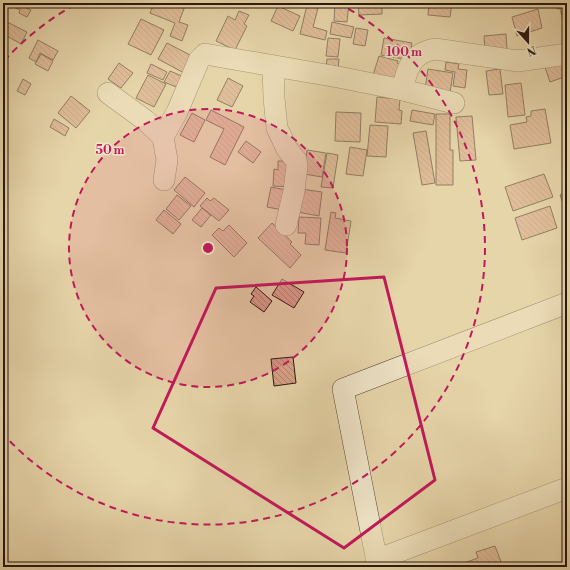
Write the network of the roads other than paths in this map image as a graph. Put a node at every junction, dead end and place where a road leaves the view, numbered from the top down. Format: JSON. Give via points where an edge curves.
{"nodes":[{"id":1,"x":567,"y":54,"type":"edge"},
{"id":2,"x":273,"y":66,"type":"junction"},
{"id":3,"x":403,"y":90,"type":"junction"},
{"id":4,"x":108,"y":93,"type":"dead end"},
{"id":5,"x":454,"y":103,"type":"dead end"},
{"id":6,"x":163,"y":137,"type":"junction"},
{"id":7,"x":164,"y":180,"type":"dead end"},
{"id":8,"x":286,"y":225,"type":"dead end"},
{"id":9,"x":567,"y":303,"type":"edge"},
{"id":10,"x":567,"y":488,"type":"edge"},
{"id":11,"x":377,"y":564,"type":"edge"}],
"edges":[{"from":1,"to":3,"type":"street","via":[[518,61],[436,49],[426,50],[411,63],[405,75]]},
{"from":2,"to":3,"type":"street"},
{"from":2,"to":6,"type":"street","via":[[205,54],[199,60],[177,112]]},
{"from":2,"to":8,"type":"street","via":[[277,128],[297,166]]},
{"from":3,"to":5,"type":"street"},
{"from":4,"to":6,"type":"street","via":[[145,120]]},
{"from":6,"to":7,"type":"street","via":[[167,160]]},
{"from":9,"to":11,"type":"street","via":[[343,389]]},
{"from":10,"to":11,"type":"street"}]}
